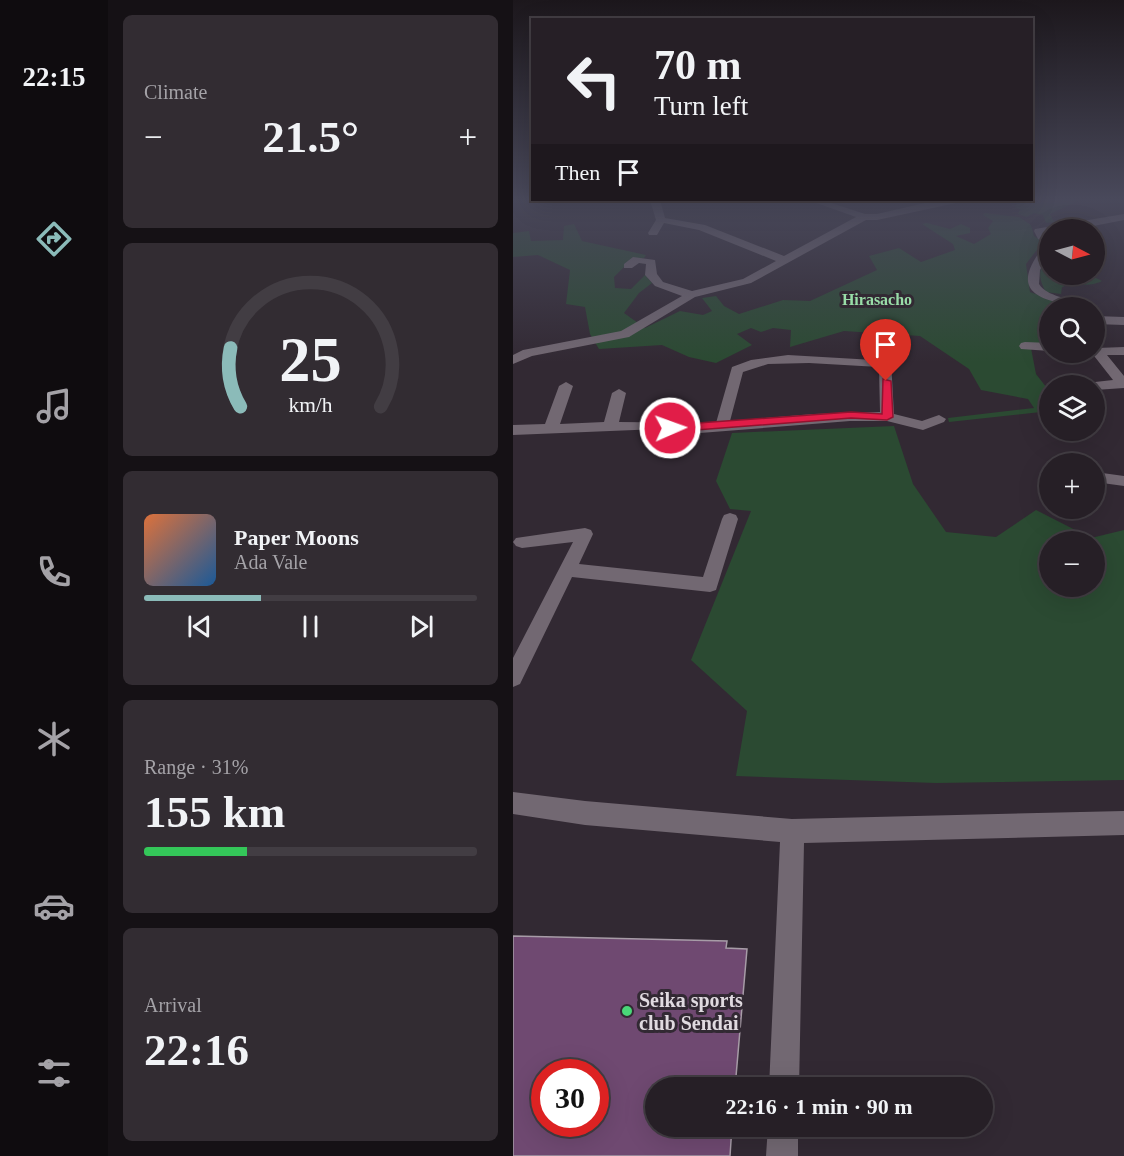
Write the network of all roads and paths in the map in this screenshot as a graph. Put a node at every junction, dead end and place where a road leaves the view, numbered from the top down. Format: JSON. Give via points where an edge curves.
{"nodes":[{"id":1,"x":768,"y":254,"type":"edge"},
{"id":2,"x":799,"y":254,"type":"edge"},
{"id":3,"x":1039,"y":259,"type":"edge"},
{"id":4,"x":786,"y":261,"type":"junction"},
{"id":5,"x":627,"y":266,"type":"dead end"},
{"id":6,"x":690,"y":295,"type":"junction"},
{"id":7,"x":1054,"y":297,"type":"edge"},
{"id":8,"x":1105,"y":320,"type":"edge"},
{"id":9,"x":1124,"y":321,"type":"edge"},
{"id":10,"x":1025,"y":346,"type":"dead end"},
{"id":11,"x":1039,"y":347,"type":"edge"},
{"id":12,"x":1124,"y":351,"type":"edge"},
{"id":13,"x":1105,"y":352,"type":"edge"},
{"id":14,"x":513,"y":360,"type":"edge"},
{"id":15,"x":1105,"y":362,"type":"edge"},
{"id":16,"x":1124,"y":383,"type":"edge"},
{"id":17,"x":1105,"y":385,"type":"edge"},
{"id":18,"x":566,"y":386,"type":"dead end"},
{"id":19,"x":619,"y":393,"type":"dead end"},
{"id":20,"x":887,"y":417,"type":"junction"},
{"id":21,"x":939,"y":419,"type":"dead end"},
{"id":22,"x":722,"y":426,"type":"junction"},
{"id":23,"x":611,"y":427,"type":"junction"},
{"id":24,"x":551,"y":429,"type":"junction"},
{"id":25,"x":513,"y":430,"type":"edge"},
{"id":26,"x":1105,"y":478,"type":"edge"},
{"id":27,"x":1124,"y":481,"type":"edge"},
{"id":28,"x":730,"y":519,"type":"dead end"},
{"id":29,"x":522,"y":542,"type":"dead end"},
{"id":30,"x":567,"y":570,"type":"junction"},
{"id":31,"x":513,"y":678,"type":"edge"},
{"id":32,"x":513,"y":803,"type":"edge"},
{"id":33,"x":1124,"y":823,"type":"edge"},
{"id":34,"x":792,"y":831,"type":"junction"},
{"id":35,"x":784,"y":1077,"type":"edge"},
{"id":36,"x":783,"y":1137,"type":"edge"},
{"id":37,"x":782,"y":1156,"type":"edge"}],
"edges":[{"from":1,"to":4,"type":"street"},
{"from":2,"to":4,"type":"street"},
{"from":3,"to":7,"type":"street","via":[[1034,267],[1035,286],[1043,294]]},
{"from":4,"to":6,"type":"street","via":[[747,280]]},
{"from":5,"to":6,"type":"street","via":[[637,259],[651,262],[651,275],[659,284]]},
{"from":6,"to":14,"type":"street","via":[[625,334],[528,353]]},
{"from":8,"to":9,"type":"street"},
{"from":10,"to":11,"type":"street"},
{"from":12,"to":13,"type":"street"},
{"from":15,"to":16,"type":"street"},
{"from":16,"to":17,"type":"street"},
{"from":18,"to":24,"type":"street"},
{"from":19,"to":23,"type":"street"},
{"from":20,"to":21,"type":"street","via":[[923,426]]},
{"from":20,"to":22,"type":"street","via":[[851,415]]},
{"from":20,"to":22,"type":"street","via":[[886,364],[776,359],[746,364],[737,370]]},
{"from":22,"to":23,"type":"street"},
{"from":23,"to":24,"type":"street"},
{"from":24,"to":25,"type":"street"},
{"from":26,"to":27,"type":"street"},
{"from":28,"to":30,"type":"street","via":[[710,585]]},
{"from":29,"to":30,"type":"street","via":[[585,534]]},
{"from":30,"to":31,"type":"street"},
{"from":32,"to":34,"type":"street"},
{"from":33,"to":34,"type":"street"},
{"from":34,"to":35,"type":"street"},
{"from":36,"to":37,"type":"street"}]}
